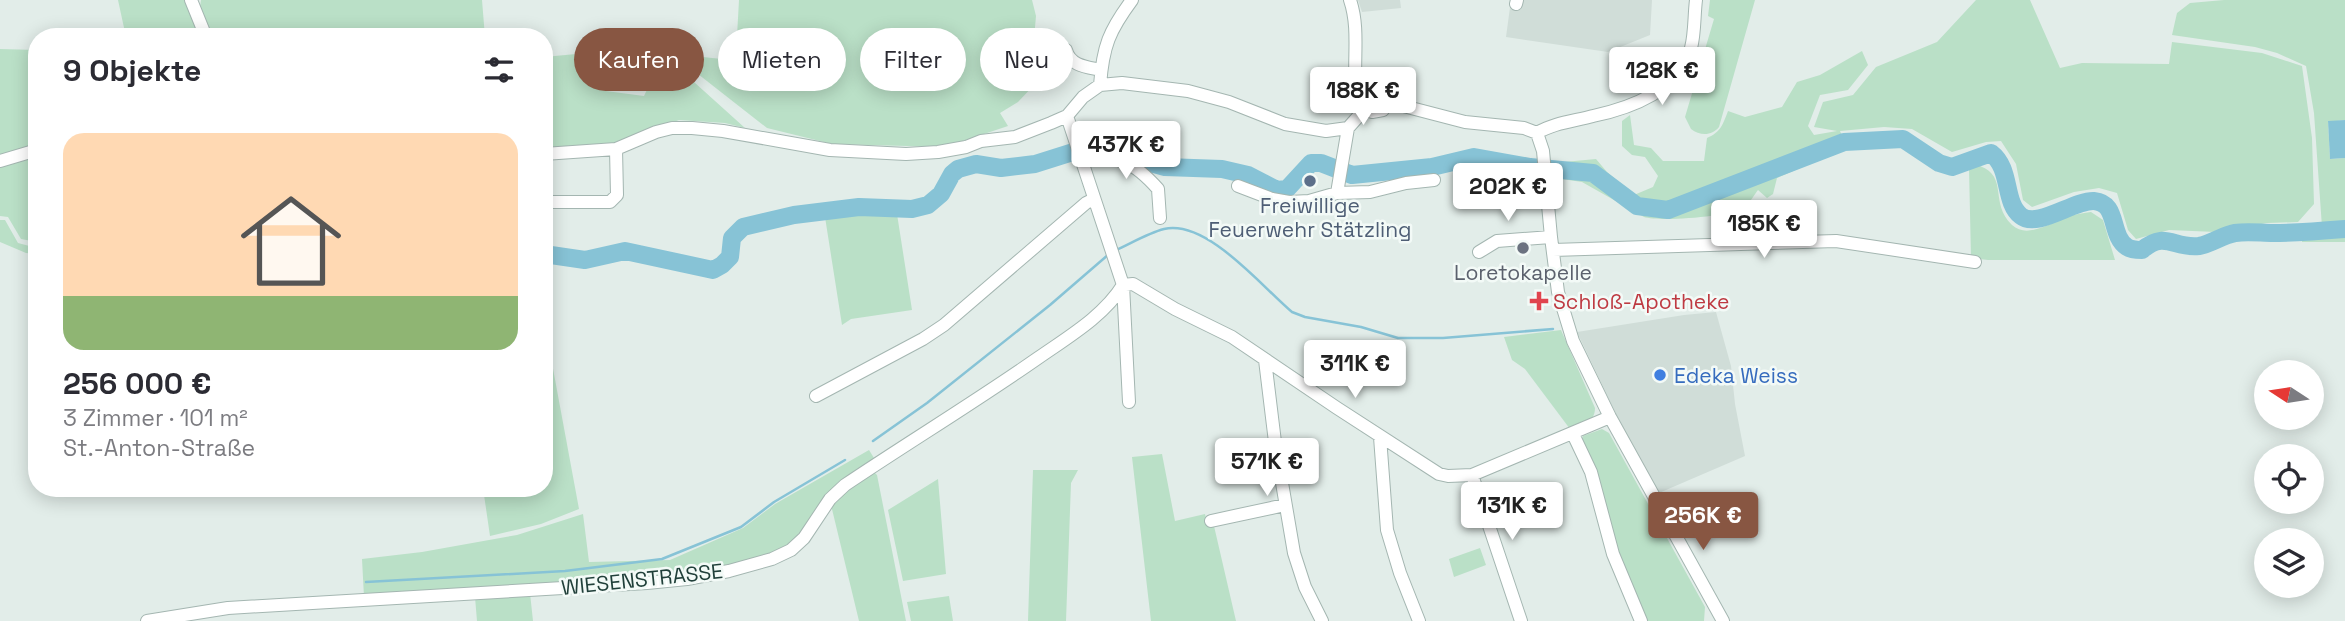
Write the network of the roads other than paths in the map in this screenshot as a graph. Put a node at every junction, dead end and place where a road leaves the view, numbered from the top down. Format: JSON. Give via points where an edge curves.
{"nodes":[{"id":1,"x":191,"y":0,"type":"edge"},
{"id":2,"x":1132,"y":0,"type":"edge"},
{"id":3,"x":1350,"y":0,"type":"edge"},
{"id":4,"x":1696,"y":0,"type":"edge"},
{"id":5,"x":202,"y":28,"type":"edge"},
{"id":6,"x":1073,"y":62,"type":"edge"},
{"id":7,"x":1101,"y":70,"type":"junction"},
{"id":8,"x":1100,"y":85,"type":"junction"},
{"id":9,"x":1357,"y":90,"type":"junction"},
{"id":10,"x":1388,"y":102,"type":"junction"},
{"id":11,"x":1364,"y":110,"type":"junction"},
{"id":12,"x":1067,"y":116,"type":"junction"},
{"id":13,"x":1348,"y":128,"type":"junction"},
{"id":14,"x":1537,"y":133,"type":"junction"},
{"id":15,"x":616,"y":149,"type":"junction"},
{"id":16,"x":28,"y":153,"type":"edge"},
{"id":17,"x":553,"y":153,"type":"edge"},
{"id":18,"x":1079,"y":153,"type":"junction"},
{"id":19,"x":0,"y":161,"type":"edge"},
{"id":20,"x":1434,"y":180,"type":"dead end"},
{"id":21,"x":1238,"y":186,"type":"dead end"},
{"id":22,"x":1337,"y":193,"type":"junction"},
{"id":23,"x":1094,"y":199,"type":"junction"},
{"id":24,"x":553,"y":202,"type":"edge"},
{"id":25,"x":1160,"y":218,"type":"dead end"},
{"id":26,"x":1550,"y":237,"type":"junction"},
{"id":27,"x":1552,"y":250,"type":"junction"},
{"id":28,"x":1479,"y":253,"type":"dead end"},
{"id":29,"x":1975,"y":262,"type":"dead end"},
{"id":30,"x":1123,"y":285,"type":"junction"},
{"id":31,"x":1265,"y":360,"type":"junction"},
{"id":32,"x":816,"y":396,"type":"dead end"},
{"id":33,"x":1129,"y":402,"type":"dead end"},
{"id":34,"x":1610,"y":417,"type":"junction"},
{"id":35,"x":1573,"y":434,"type":"junction"},
{"id":36,"x":1380,"y":437,"type":"junction"},
{"id":37,"x":1472,"y":475,"type":"junction"},
{"id":38,"x":1285,"y":505,"type":"junction"},
{"id":39,"x":1212,"y":521,"type":"dead end"},
{"id":40,"x":147,"y":621,"type":"edge"},
{"id":41,"x":1322,"y":621,"type":"edge"},
{"id":42,"x":1419,"y":621,"type":"edge"},
{"id":43,"x":1521,"y":621,"type":"edge"},
{"id":44,"x":1641,"y":621,"type":"edge"},
{"id":45,"x":1724,"y":621,"type":"edge"}],
"edges":[{"from":1,"to":5,"type":"street"},
{"from":2,"to":7,"type":"street","via":[[1112,26]]},
{"from":3,"to":9,"type":"street","via":[[1356,18]]},
{"from":4,"to":14,"type":"street","via":[[1691,48],[1679,71],[1661,89],[1637,103]]},
{"from":6,"to":7,"type":"street"},
{"from":7,"to":8,"type":"street"},
{"from":8,"to":12,"type":"street"},
{"from":8,"to":13,"type":"street","via":[[1188,91],[1285,124],[1326,131]]},
{"from":9,"to":10,"type":"street","via":[[1375,93]]},
{"from":9,"to":11,"type":"street"},
{"from":10,"to":11,"type":"street","via":[[1383,110]]},
{"from":10,"to":14,"type":"street","via":[[1465,122]]},
{"from":11,"to":13,"type":"street"},
{"from":12,"to":15,"type":"street","via":[[1015,137],[939,152],[831,150],[692,128],[656,132]]},
{"from":12,"to":18,"type":"street"},
{"from":13,"to":22,"type":"street"},
{"from":14,"to":26,"type":"street"},
{"from":15,"to":17,"type":"street"},
{"from":15,"to":24,"type":"street","via":[[617,195],[610,202]]},
{"from":16,"to":19,"type":"street"},
{"from":18,"to":23,"type":"street"},
{"from":18,"to":25,"type":"street","via":[[1137,168],[1158,189]]},
{"from":20,"to":22,"type":"street"},
{"from":21,"to":22,"type":"street","via":[[1289,202]]},
{"from":23,"to":30,"type":"street"},
{"from":23,"to":32,"type":"street","via":[[923,340]]},
{"from":26,"to":27,"type":"street"},
{"from":26,"to":28,"type":"street","via":[[1497,241]]},
{"from":27,"to":29,"type":"street","via":[[1830,241]]},
{"from":27,"to":34,"type":"street","via":[[1558,292],[1573,341]]},
{"from":30,"to":31,"type":"street","via":[[1133,285],[1232,337]]},
{"from":30,"to":33,"type":"street"},
{"from":30,"to":40,"type":"street","name":"WIESENSTRASSE","via":[[1114,300],[1059,343],[845,485],[804,538],[772,559],[687,579],[228,608]]},
{"from":31,"to":36,"type":"street"},
{"from":31,"to":38,"type":"street"},
{"from":34,"to":35,"type":"street"},
{"from":34,"to":45,"type":"street"},
{"from":35,"to":37,"type":"street"},
{"from":35,"to":44,"type":"street","via":[[1591,472],[1613,554]]},
{"from":36,"to":37,"type":"street","via":[[1439,474]]},
{"from":36,"to":42,"type":"street","via":[[1387,530]]},
{"from":37,"to":43,"type":"street"},
{"from":38,"to":39,"type":"street"},
{"from":38,"to":41,"type":"street","via":[[1297,566]]}]}
